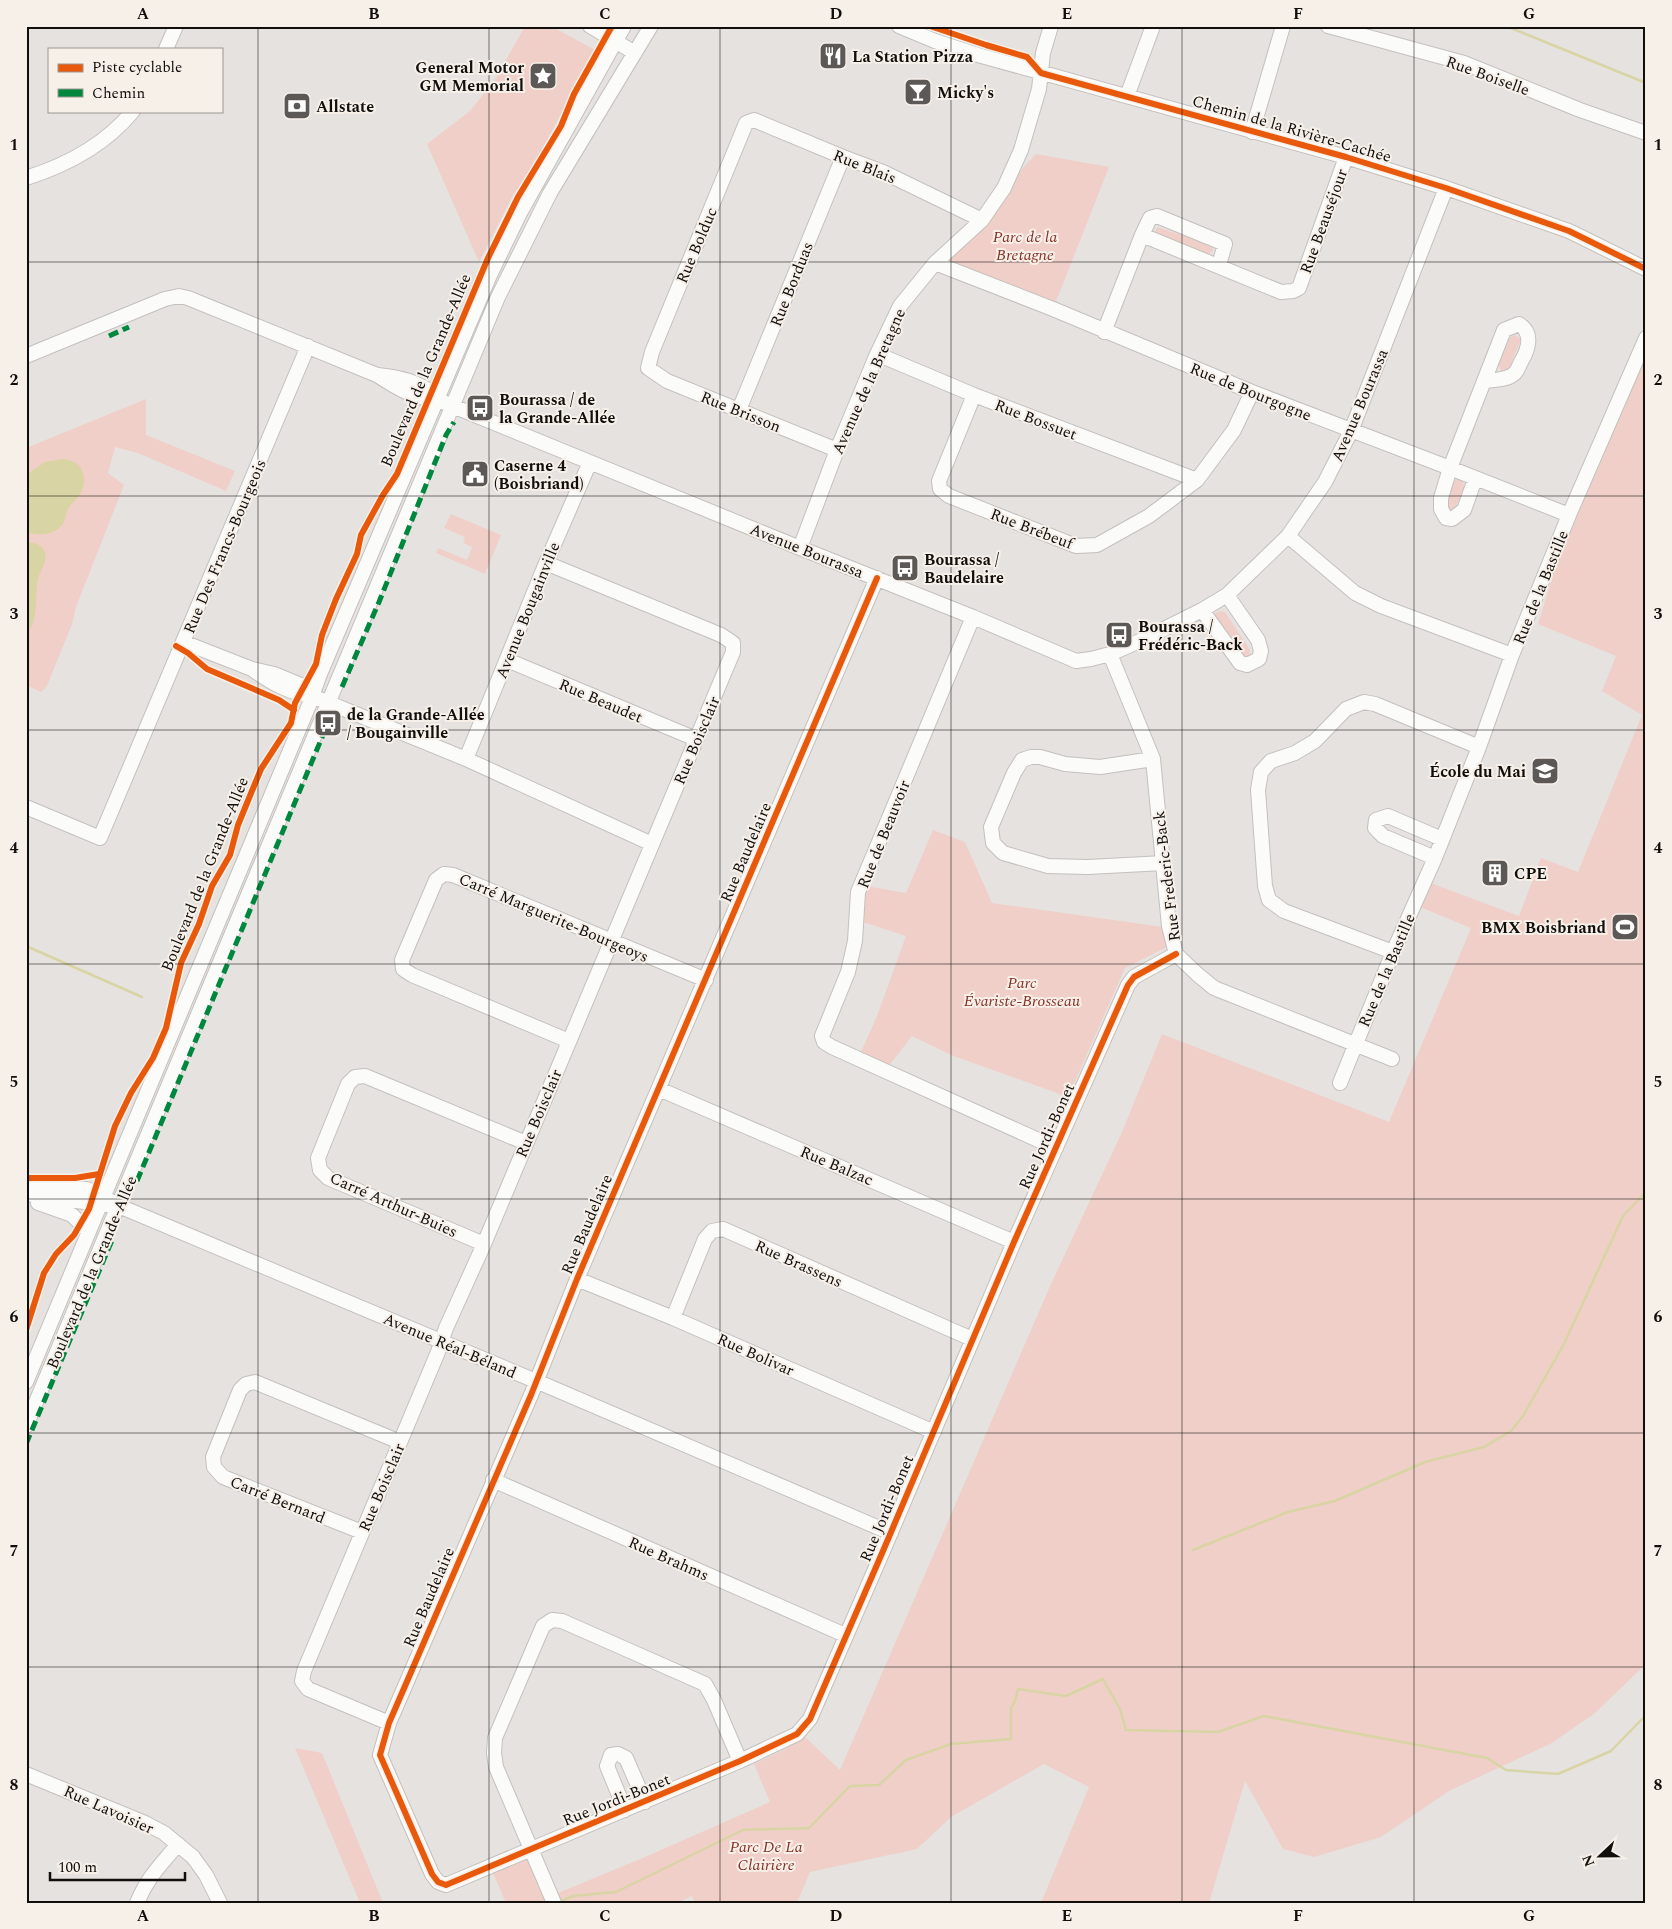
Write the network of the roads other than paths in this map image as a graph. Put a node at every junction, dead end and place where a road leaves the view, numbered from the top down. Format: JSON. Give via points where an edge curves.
{"nodes":[{"id":1,"x":176,"y":26,"type":"edge"},
{"id":2,"x":590,"y":26,"type":"edge"},
{"id":3,"x":624,"y":26,"type":"edge"},
{"id":4,"x":651,"y":26,"type":"edge"},
{"id":5,"x":899,"y":26,"type":"edge"},
{"id":6,"x":1051,"y":26,"type":"edge"},
{"id":7,"x":1153,"y":26,"type":"edge"},
{"id":8,"x":1283,"y":26,"type":"edge"},
{"id":9,"x":1328,"y":26,"type":"edge"},
{"id":10,"x":616,"y":42,"type":"junction"},
{"id":11,"x":166,"y":48,"type":"edge"},
{"id":12,"x":635,"y":53,"type":"junction"},
{"id":13,"x":1041,"y":73,"type":"junction"},
{"id":14,"x":1127,"y":96,"type":"junction"},
{"id":15,"x":132,"y":112,"type":"edge"},
{"id":16,"x":746,"y":123,"type":"joint"},
{"id":17,"x":1252,"y":132,"type":"junction"},
{"id":18,"x":1646,"y":133,"type":"edge"},
{"id":19,"x":843,"y":157,"type":"junction"},
{"id":20,"x":1346,"y":157,"type":"junction"},
{"id":21,"x":26,"y":178,"type":"edge"},
{"id":22,"x":1446,"y":188,"type":"junction"},
{"id":23,"x":982,"y":220,"type":"junction"},
{"id":24,"x":1142,"y":234,"type":"junction"},
{"id":25,"x":935,"y":263,"type":"junction"},
{"id":26,"x":1219,"y":265,"type":"junction"},
{"id":27,"x":1646,"y":269,"type":"edge"},
{"id":28,"x":1104,"y":332,"type":"junction"},
{"id":29,"x":1646,"y":338,"type":"edge"},
{"id":30,"x":308,"y":346,"type":"junction"},
{"id":31,"x":877,"y":354,"type":"junction"},
{"id":32,"x":26,"y":356,"type":"edge"},
{"id":33,"x":648,"y":368,"type":"joint"},
{"id":34,"x":1485,"y":381,"type":"dead end"},
{"id":35,"x":1252,"y":392,"type":"junction"},
{"id":36,"x":974,"y":395,"type":"junction"},
{"id":37,"x":438,"y":400,"type":"junction"},
{"id":38,"x":453,"y":407,"type":"junction"},
{"id":39,"x":739,"y":410,"type":"junction"},
{"id":40,"x":1351,"y":431,"type":"junction"},
{"id":41,"x":837,"y":450,"type":"junction"},
{"id":42,"x":590,"y":462,"type":"junction"},
{"id":43,"x":1450,"y":468,"type":"junction"},
{"id":44,"x":1475,"y":479,"type":"junction"},
{"id":45,"x":1197,"y":480,"type":"junction"},
{"id":46,"x":1569,"y":516,"type":"junction"},
{"id":47,"x":1288,"y":536,"type":"junction"},
{"id":48,"x":800,"y":548,"type":"junction"},
{"id":49,"x":546,"y":563,"type":"junction"},
{"id":50,"x":877,"y":578,"type":"junction"},
{"id":51,"x":1227,"y":595,"type":"junction"},
{"id":52,"x":1202,"y":610,"type":"junction"},
{"id":53,"x":973,"y":616,"type":"junction"},
{"id":54,"x":183,"y":642,"type":"junction"},
{"id":55,"x":1110,"y":654,"type":"junction"},
{"id":56,"x":1512,"y":655,"type":"junction"},
{"id":57,"x":507,"y":660,"type":"junction"},
{"id":58,"x":312,"y":696,"type":"junction"},
{"id":59,"x":329,"y":703,"type":"junction"},
{"id":60,"x":696,"y":739,"type":"junction"},
{"id":61,"x":1480,"y":747,"type":"junction"},
{"id":62,"x":466,"y":759,"type":"junction"},
{"id":63,"x":1153,"y":759,"type":"junction"},
{"id":64,"x":26,"y":807,"type":"edge"},
{"id":65,"x":1442,"y":839,"type":"junction"},
{"id":66,"x":652,"y":844,"type":"junction"},
{"id":67,"x":1435,"y":858,"type":"junction"},
{"id":68,"x":1164,"y":863,"type":"junction"},
{"id":69,"x":611,"y":941,"type":"junction"},
{"id":70,"x":1392,"y":952,"type":"junction"},
{"id":71,"x":1176,"y":954,"type":"junction"},
{"id":72,"x":706,"y":980,"type":"junction"},
{"id":73,"x":569,"y":1041,"type":"junction"},
{"id":74,"x":1354,"y":1044,"type":"junction"},
{"id":75,"x":1392,"y":1058,"type":"dead end"},
{"id":76,"x":1340,"y":1083,"type":"dead end"},
{"id":77,"x":659,"y":1089,"type":"junction"},
{"id":78,"x":526,"y":1144,"type":"junction"},
{"id":79,"x":1056,"y":1148,"type":"junction"},
{"id":80,"x":26,"y":1188,"type":"edge"},
{"id":81,"x":26,"y":1195,"type":"edge"},
{"id":82,"x":102,"y":1201,"type":"junction"},
{"id":83,"x":119,"y":1206,"type":"junction"},
{"id":84,"x":89,"y":1232,"type":"junction"},
{"id":85,"x":1014,"y":1242,"type":"junction"},
{"id":86,"x":484,"y":1244,"type":"junction"},
{"id":87,"x":577,"y":1278,"type":"junction"},
{"id":88,"x":673,"y":1318,"type":"junction"},
{"id":89,"x":972,"y":1339,"type":"junction"},
{"id":90,"x":442,"y":1341,"type":"junction"},
{"id":91,"x":536,"y":1381,"type":"junction"},
{"id":92,"x":26,"y":1382,"type":"edge"},
{"id":93,"x":26,"y":1426,"type":"edge"},
{"id":94,"x":934,"y":1432,"type":"junction"},
{"id":95,"x":400,"y":1442,"type":"junction"},
{"id":96,"x":493,"y":1480,"type":"junction"},
{"id":97,"x":362,"y":1532,"type":"junction"},
{"id":98,"x":891,"y":1533,"type":"junction"},
{"id":99,"x":845,"y":1635,"type":"junction"},
{"id":100,"x":389,"y":1723,"type":"junction"},
{"id":101,"x":740,"y":1761,"type":"junction"},
{"id":102,"x":26,"y":1774,"type":"edge"},
{"id":103,"x":645,"y":1802,"type":"junction"},
{"id":104,"x":625,"y":1810,"type":"junction"},
{"id":105,"x":178,"y":1844,"type":"junction"},
{"id":106,"x":531,"y":1849,"type":"junction"},
{"id":107,"x":438,"y":1882,"type":"joint"},
{"id":108,"x":553,"y":1901,"type":"edge"},
{"id":109,"x":137,"y":1903,"type":"edge"},
{"id":110,"x":220,"y":1903,"type":"edge"}],
"edges":[{"from":1,"to":11,"type":"street"},
{"from":2,"to":10,"type":"street"},
{"from":3,"to":10,"type":"street","name":"Boulevard de la Grande-Allée"},
{"from":4,"to":12,"type":"street","name":"Boulevard de la Grande-Allée"},
{"from":5,"to":13,"type":"street","name":"Chemin de la Rivière-Cachée","via":[[958,49]]},
{"from":6,"to":13,"type":"street","name":"Avenue de la Bretagne"},
{"from":7,"to":14,"type":"street"},
{"from":8,"to":17,"type":"street"},
{"from":9,"to":18,"type":"street","name":"Rue Boiselle","via":[[1464,63]]},
{"from":10,"to":12,"type":"street"},
{"from":10,"to":37,"type":"street","name":"Boulevard de la Grande-Allée","via":[[506,240]]},
{"from":12,"to":38,"type":"street","name":"Boulevard de la Grande-Allée","via":[[550,194],[505,282]]},
{"from":13,"to":14,"type":"street","name":"Chemin de la Rivière-Cachée"},
{"from":13,"to":23,"type":"street","name":"Avenue de la Bretagne","via":[[1021,150],[1004,188]]},
{"from":14,"to":17,"type":"street","name":"Chemin de la Rivière-Cachée"},
{"from":15,"to":21,"type":"street","via":[[91,148],[54,168]]},
{"from":16,"to":19,"type":"street","name":"Rue Blais","via":[[754,120]]},
{"from":16,"to":33,"type":"street","name":"Rue Bolduc"},
{"from":17,"to":20,"type":"street","name":"Chemin de la Rivière-Cachée"},
{"from":19,"to":23,"type":"street","name":"Rue Blais","via":[[883,172]]},
{"from":19,"to":39,"type":"street","name":"Rue Borduas"},
{"from":20,"to":22,"type":"street","name":"Chemin de la Rivière-Cachée"},
{"from":20,"to":26,"type":"street","name":"Rue Beauséjour","via":[[1299,288],[1293,292],[1282,292]]},
{"from":22,"to":27,"type":"street","name":"Chemin de la Rivière-Cachée","via":[[1569,231]]},
{"from":22,"to":40,"type":"street","name":"Avenue Bourassa"},
{"from":23,"to":25,"type":"street","name":"Avenue de la Bretagne"},
{"from":24,"to":26,"type":"street","name":"Rue Beauséjour"},
{"from":24,"to":26,"type":"street","via":[[1150,218],[1157,216],[1225,244]]},
{"from":24,"to":28,"type":"street"},
{"from":25,"to":28,"type":"street","name":"Rue de Bourgogne"},
{"from":25,"to":31,"type":"street","name":"Avenue de la Bretagne","via":[[900,306]]},
{"from":28,"to":35,"type":"street","name":"Rue de Bourgogne"},
{"from":29,"to":46,"type":"street","name":"Rue de la Bastille"},
{"from":30,"to":32,"type":"street","via":[[194,299],[179,296],[161,300]]},
{"from":30,"to":37,"type":"street","via":[[427,400]]},
{"from":30,"to":54,"type":"street","name":"Rue Des Francs-Bourgeois"},
{"from":31,"to":36,"type":"street","name":"Rue Bossuet"},
{"from":31,"to":41,"type":"street","name":"Avenue de la Bretagne"},
{"from":33,"to":39,"type":"street","name":"Rue Brisson","via":[[667,381]]},
{"from":34,"to":43,"type":"street"},
{"from":35,"to":40,"type":"street","name":"Rue de Bourgogne"},
{"from":35,"to":45,"type":"street","name":"Rue Brébeuf","via":[[1234,430]]},
{"from":36,"to":45,"type":"street","name":"Rue Bossuet"},
{"from":36,"to":45,"type":"street","name":"Rue Brébeuf","via":[[938,481],[940,489],[949,496],[1076,546],[1097,545],[1149,516]]},
{"from":37,"to":38,"type":"street","name":"Avenue Bourassa"},
{"from":37,"to":58,"type":"street","name":"Boulevard de la Grande-Allée"},
{"from":38,"to":42,"type":"street","name":"Avenue Bourassa"},
{"from":38,"to":59,"type":"street","name":"Boulevard de la Grande-Allée"},
{"from":39,"to":41,"type":"street","name":"Rue Brisson"},
{"from":40,"to":43,"type":"street","name":"Rue de Bourgogne"},
{"from":40,"to":47,"type":"street","name":"Avenue Bourassa","via":[[1325,482]]},
{"from":41,"to":48,"type":"street","name":"Avenue de la Bretagne"},
{"from":42,"to":48,"type":"street","name":"Avenue Bourassa"},
{"from":42,"to":49,"type":"street","name":"Avenue Bougainville"},
{"from":43,"to":44,"type":"street","name":"Rue de Bourgogne"},
{"from":43,"to":44,"type":"street","via":[[1441,498],[1441,509],[1446,518],[1452,519],[1464,510]]},
{"from":44,"to":46,"type":"street","name":"Rue de Bourgogne"},
{"from":46,"to":56,"type":"street","name":"Rue de la Bastille"},
{"from":47,"to":51,"type":"street","name":"Avenue Bourassa"},
{"from":47,"to":56,"type":"street","via":[[1355,593]]},
{"from":48,"to":50,"type":"street","name":"Avenue Bourassa"},
{"from":49,"to":57,"type":"street","name":"Avenue Bougainville"},
{"from":49,"to":60,"type":"street","name":"Rue Boisclair","via":[[721,635],[732,643],[733,652]]},
{"from":50,"to":53,"type":"street","name":"Avenue Bourassa"},
{"from":50,"to":72,"type":"street","name":"Rue Baudelaire"},
{"from":51,"to":52,"type":"street","name":"Avenue Bourassa"},
{"from":51,"to":52,"type":"street","via":[[1258,640],[1262,650],[1259,659],[1247,665],[1240,663]]},
{"from":52,"to":55,"type":"street","name":"Avenue Bourassa"},
{"from":53,"to":55,"type":"street","name":"Avenue Bourassa","via":[[1076,661]]},
{"from":53,"to":79,"type":"street","name":"Rue de Beauvoir","via":[[858,892],[855,941],[848,972],[822,1036],[824,1042],[832,1047]]},
{"from":54,"to":58,"type":"street","via":[[252,670],[270,683]]},
{"from":54,"to":64,"type":"street","name":"Rue Des Francs-Bourgeois","via":[[100,838]]},
{"from":55,"to":63,"type":"street","name":"Rue Frederic-Back"},
{"from":56,"to":61,"type":"street","name":"Rue de la Bastille"},
{"from":57,"to":60,"type":"street","name":"Rue Beaudet"},
{"from":57,"to":62,"type":"street","name":"Avenue Bougainville"},
{"from":58,"to":59,"type":"street"},
{"from":58,"to":82,"type":"street","name":"Boulevard de la Grande-Allée"},
{"from":59,"to":62,"type":"street"},
{"from":59,"to":83,"type":"street","name":"Boulevard de la Grande-Allée"},
{"from":60,"to":66,"type":"street","name":"Rue Boisclair"},
{"from":61,"to":65,"type":"street","name":"Rue de la Bastille"},
{"from":61,"to":70,"type":"street","via":[[1364,702],[1346,709],[1315,741],[1295,753],[1271,761],[1261,772],[1258,790],[1265,886],[1269,900],[1284,911]]},
{"from":62,"to":66,"type":"street"},
{"from":63,"to":68,"type":"street","name":"Rue Frederic-Back"},
{"from":63,"to":68,"type":"street","via":[[1100,767],[1065,764],[1040,756],[1022,760],[991,827],[993,843],[1003,853],[1048,866]]},
{"from":65,"to":67,"type":"street","name":"Rue de la Bastille"},
{"from":65,"to":67,"type":"street","via":[[1388,816],[1376,820],[1375,828],[1383,836]]},
{"from":66,"to":69,"type":"street","name":"Rue Boisclair"},
{"from":67,"to":70,"type":"street","name":"Rue de la Bastille"},
{"from":68,"to":71,"type":"street","name":"Rue Frederic-Back"},
{"from":69,"to":72,"type":"street","name":"Carré Marguerite-Bourgeoys"},
{"from":69,"to":73,"type":"street","name":"Rue Boisclair"},
{"from":69,"to":73,"type":"street","name":"Carré Marguerite-Bourgeoys","via":[[453,874],[444,874],[436,880],[416,926],[402,960],[403,969],[412,976]]},
{"from":70,"to":74,"type":"street","name":"Rue de la Bastille"},
{"from":71,"to":74,"type":"street","name":"Rue Frederic-Back","via":[[1214,988]]},
{"from":71,"to":79,"type":"street","name":"Rue Jordi-Bonet","via":[[1134,978],[1128,985]]},
{"from":72,"to":77,"type":"street","name":"Rue Baudelaire"},
{"from":73,"to":78,"type":"street","name":"Rue Boisclair"},
{"from":74,"to":75,"type":"street","name":"Rue Frederic-Back"},
{"from":74,"to":76,"type":"street","name":"Rue de la Bastille"},
{"from":77,"to":85,"type":"street","name":"Rue Balzac"},
{"from":77,"to":87,"type":"street","name":"Rue Baudelaire"},
{"from":78,"to":86,"type":"street","name":"Rue Boisclair"},
{"from":78,"to":86,"type":"street","name":"Carré Arthur-Buies","via":[[365,1076],[355,1077],[348,1084],[318,1158],[320,1170],[328,1178]]},
{"from":79,"to":85,"type":"street","name":"Rue Jordi-Bonet"},
{"from":80,"to":82,"type":"street","via":[[80,1188],[95,1192]]},
{"from":81,"to":82,"type":"street"},
{"from":81,"to":84,"type":"street","via":[[38,1203],[72,1215]]},
{"from":82,"to":83,"type":"street","name":"Avenue Réal-Béland"},
{"from":82,"to":84,"type":"street","name":"Boulevard de la Grande-Allée"},
{"from":83,"to":90,"type":"street","name":"Avenue Réal-Béland"},
{"from":83,"to":93,"type":"street","name":"Boulevard de la Grande-Allée"},
{"from":84,"to":92,"type":"street","name":"Boulevard de la Grande-Allée"},
{"from":85,"to":89,"type":"street","name":"Rue Jordi-Bonet"},
{"from":86,"to":90,"type":"street","name":"Rue Boisclair"},
{"from":87,"to":88,"type":"street","name":"Rue Bolivar"},
{"from":87,"to":91,"type":"street","name":"Rue Baudelaire"},
{"from":88,"to":89,"type":"street","name":"Rue Brassens","via":[[705,1239],[712,1231],[723,1229]]},
{"from":88,"to":94,"type":"street","name":"Rue Bolivar"},
{"from":89,"to":94,"type":"street","name":"Rue Jordi-Bonet"},
{"from":90,"to":91,"type":"street","name":"Avenue Réal-Béland"},
{"from":90,"to":95,"type":"street","name":"Rue Boisclair"},
{"from":91,"to":96,"type":"street","name":"Rue Baudelaire"},
{"from":91,"to":98,"type":"street","name":"Avenue Réal-Béland"},
{"from":94,"to":98,"type":"street","name":"Rue Jordi-Bonet"},
{"from":95,"to":97,"type":"street","name":"Rue Boisclair"},
{"from":95,"to":97,"type":"street","name":"Carré Bernard","via":[[256,1382],[246,1384],[240,1390],[229,1413],[213,1458],[214,1467],[223,1477]]},
{"from":96,"to":99,"type":"street","name":"Rue Brahms"},
{"from":96,"to":100,"type":"street","name":"Rue Baudelaire"},
{"from":97,"to":100,"type":"street","name":"Rue Boisclair","via":[[302,1682],[308,1689]]},
{"from":98,"to":99,"type":"street","name":"Rue Jordi-Bonet"},
{"from":99,"to":101,"type":"street","name":"Rue Jordi-Bonet","via":[[810,1719],[797,1734]]},
{"from":100,"to":107,"type":"street","name":"Rue Baudelaire","via":[[380,1755]]},
{"from":101,"to":103,"type":"street","name":"Rue Jordi-Bonet"},
{"from":101,"to":106,"type":"street","via":[[705,1684],[562,1621],[552,1620],[542,1626],[495,1738],[496,1767]]},
{"from":102,"to":105,"type":"street","name":"Rue Lavoisier","via":[[145,1823]]},
{"from":103,"to":104,"type":"street","name":"Rue Jordi-Bonet"},
{"from":103,"to":104,"type":"street","name":"Rue Jordi-Bonet","via":[[626,1758],[611,1755],[607,1766]]},
{"from":104,"to":106,"type":"street","name":"Rue Jordi-Bonet"},
{"from":105,"to":109,"type":"street","via":[[153,1872]]},
{"from":105,"to":110,"type":"street","name":"Rue Lavoisier","via":[[202,1869]]},
{"from":106,"to":107,"type":"street","name":"Rue Jordi-Bonet","via":[[446,1884]]},
{"from":106,"to":108,"type":"street"}]}
